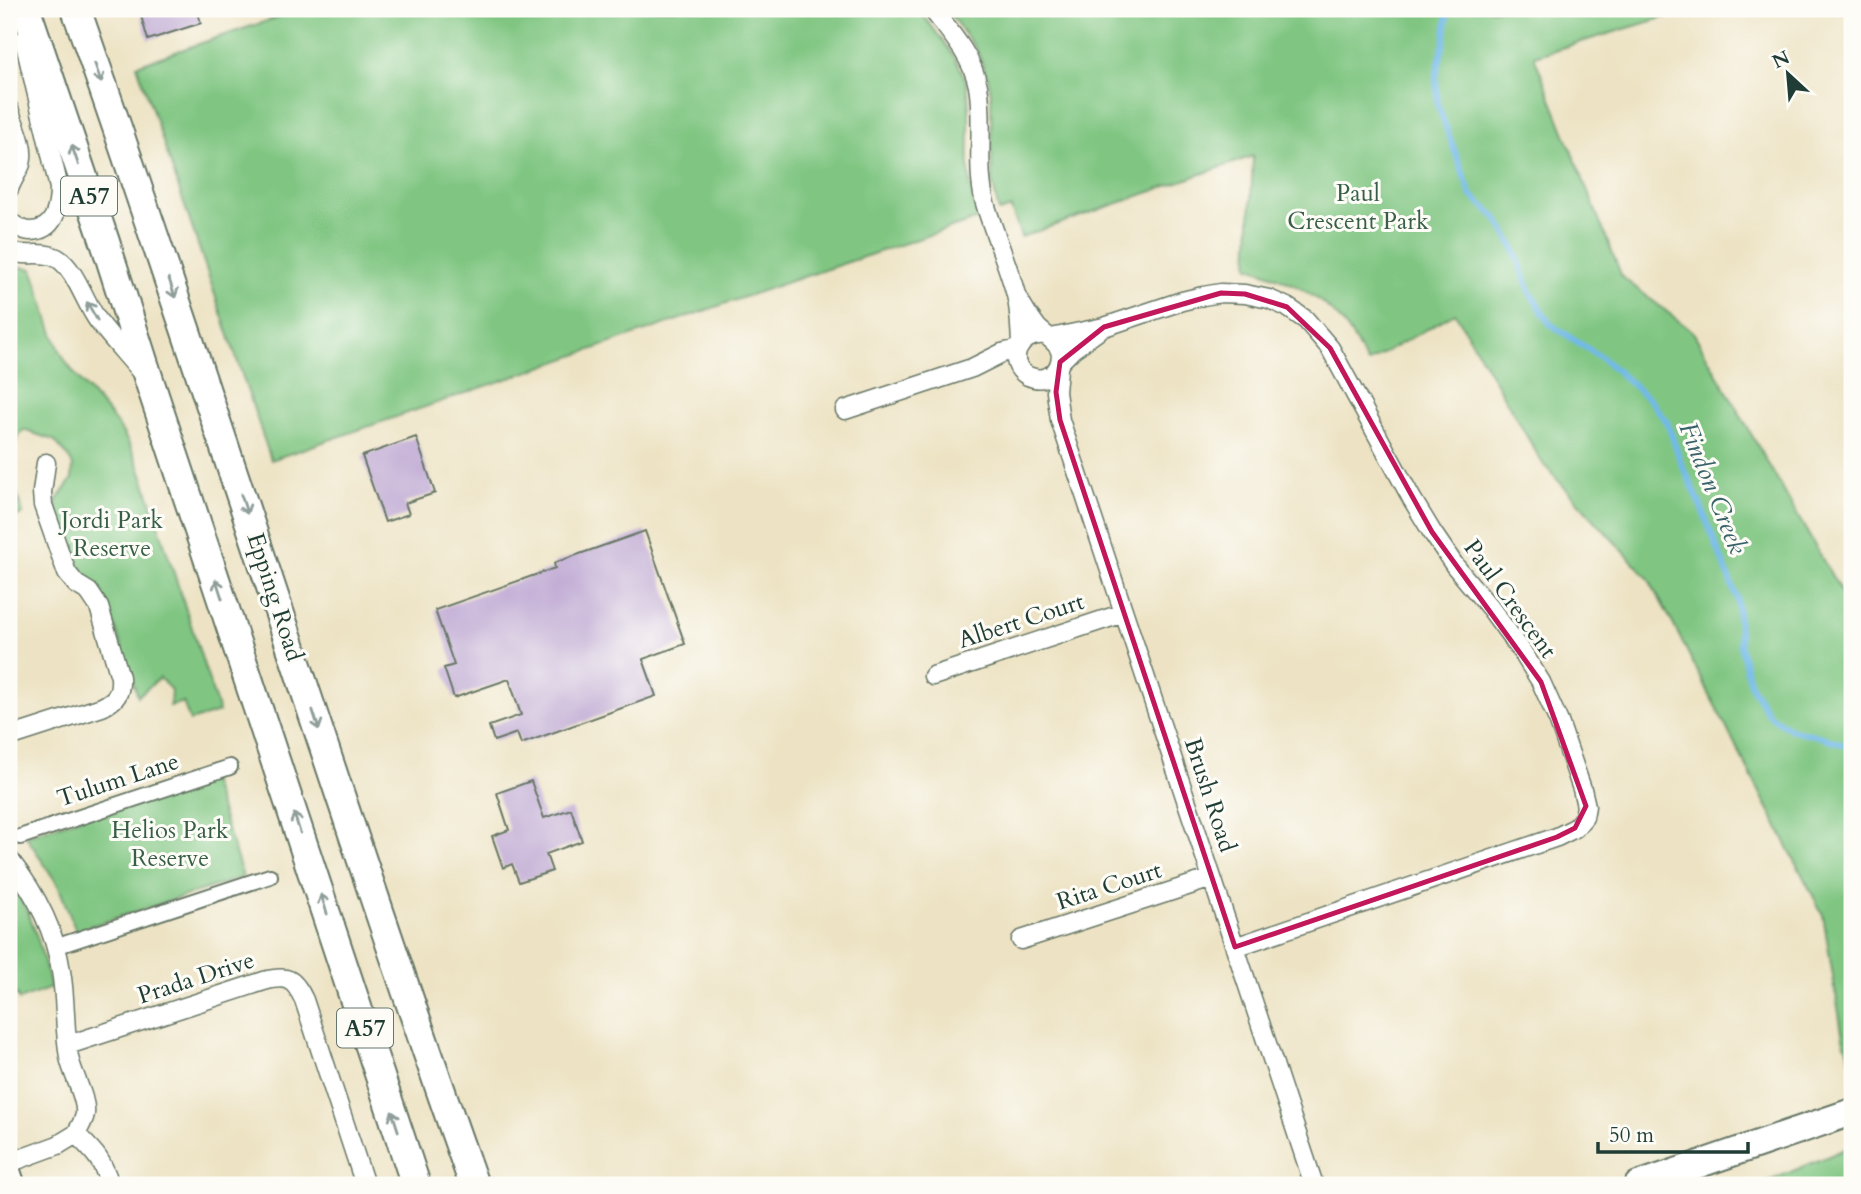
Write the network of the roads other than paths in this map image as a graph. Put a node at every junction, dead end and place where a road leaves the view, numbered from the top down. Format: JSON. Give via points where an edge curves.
{"nodes":[{"id":1,"x":17,"y":9,"type":"edge"},
{"id":2,"x":26,"y":9,"type":"edge"},
{"id":3,"x":76,"y":9,"type":"edge"},
{"id":4,"x":932,"y":9,"type":"edge"},
{"id":5,"x":9,"y":108,"type":"edge"},
{"id":6,"x":10,"y":182,"type":"edge"},
{"id":7,"x":9,"y":222,"type":"edge"},
{"id":8,"x":9,"y":251,"type":"edge"},
{"id":9,"x":1017,"y":297,"type":"junction"},
{"id":10,"x":1104,"y":327,"type":"junction"},
{"id":11,"x":1048,"y":336,"type":"junction"},
{"id":12,"x":1019,"y":346,"type":"junction"},
{"id":13,"x":1059,"y":366,"type":"junction"},
{"id":14,"x":972,"y":368,"type":"junction"},
{"id":15,"x":1025,"y":373,"type":"junction"},
{"id":16,"x":150,"y":383,"type":"junction"},
{"id":17,"x":845,"y":410,"type":"dead end"},
{"id":18,"x":1060,"y":420,"type":"junction"},
{"id":19,"x":46,"y":463,"type":"dead end"},
{"id":20,"x":1124,"y":613,"type":"junction"},
{"id":21,"x":933,"y":676,"type":"dead end"},
{"id":22,"x":9,"y":737,"type":"edge"},
{"id":23,"x":230,"y":767,"type":"dead end"},
{"id":24,"x":20,"y":837,"type":"dead end"},
{"id":25,"x":9,"y":859,"type":"edge"},
{"id":26,"x":270,"y":876,"type":"dead end"},
{"id":27,"x":1212,"y":878,"type":"junction"},
{"id":28,"x":1021,"y":940,"type":"dead end"},
{"id":29,"x":55,"y":947,"type":"junction"},
{"id":30,"x":1236,"y":947,"type":"junction"},
{"id":31,"x":68,"y":1045,"type":"junction"},
{"id":32,"x":1852,"y":1112,"type":"edge"},
{"id":33,"x":76,"y":1134,"type":"junction"},
{"id":34,"x":10,"y":1162,"type":"edge"},
{"id":35,"x":18,"y":1185,"type":"edge"},
{"id":36,"x":110,"y":1185,"type":"edge"},
{"id":37,"x":366,"y":1185,"type":"edge"},
{"id":38,"x":416,"y":1185,"type":"edge"},
{"id":39,"x":474,"y":1185,"type":"edge"},
{"id":40,"x":1314,"y":1185,"type":"edge"},
{"id":41,"x":1637,"y":1185,"type":"edge"}],
"edges":[{"from":1,"to":7,"type":"street","via":[[59,188],[59,205],[43,228],[28,231]]},
{"from":16,"to":2,"type":"main road","name":"Epping Road","number":"A57","one_way":true},
{"from":3,"to":39,"type":"main road","name":"Epping Road","one_way":true},
{"from":4,"to":9,"type":"street","via":[[961,47],[978,85],[985,204]]},
{"from":5,"to":6,"type":"street","via":[[22,147],[20,166]]},
{"from":16,"to":8,"type":"street","one_way":true,"via":[[97,320],[58,259]]},
{"from":9,"to":11,"type":"street"},
{"from":9,"to":12,"type":"street"},
{"from":10,"to":11,"type":"street","name":"Paul Crescent"},
{"from":10,"to":13,"type":"street","name":"Paul Crescent"},
{"from":10,"to":30,"type":"street","name":"Paul Crescent","via":[[1221,293],[1269,299],[1306,320],[1330,348],[1432,533],[1541,682],[1586,806],[1575,828],[1558,837]]},
{"from":11,"to":12,"type":"street","via":[[1032,335]]},
{"from":11,"to":13,"type":"street","via":[[1060,348]]},
{"from":12,"to":14,"type":"street"},
{"from":12,"to":15,"type":"street","via":[[1016,356]]},
{"from":13,"to":15,"type":"street","via":[[1046,378]]},
{"from":13,"to":18,"type":"street","name":"Brush Road"},
{"from":14,"to":15,"type":"street"},
{"from":14,"to":17,"type":"street"},
{"from":15,"to":18,"type":"street","name":"Brush Road"},
{"from":38,"to":16,"type":"main road","name":"Epping Road","number":"A57","one_way":true},
{"from":18,"to":20,"type":"street","name":"Brush Road"},
{"from":19,"to":22,"type":"street","via":[[43,505],[67,573],[99,607],[121,687],[113,702],[102,707]]},
{"from":20,"to":21,"type":"street","name":"Albert Court"},
{"from":20,"to":27,"type":"street","name":"Brush Road"},
{"from":23,"to":24,"type":"street","name":"Tulum Lane"},
{"from":25,"to":29,"type":"street","via":[[40,906]]},
{"from":26,"to":29,"type":"street"},
{"from":27,"to":28,"type":"street","name":"Rita Court"},
{"from":27,"to":30,"type":"street","name":"Brush Road"},
{"from":29,"to":31,"type":"street"},
{"from":30,"to":40,"type":"street","name":"Brush Road"},
{"from":31,"to":33,"type":"street","via":[[85,1110]]},
{"from":31,"to":37,"type":"street","name":"Prada Drive","via":[[285,978],[296,985],[304,1000]]},
{"from":32,"to":41,"type":"main road"},
{"from":33,"to":34,"type":"street","via":[[58,1146]]},
{"from":33,"to":36,"type":"street","via":[[97,1154]]},
{"from":34,"to":35,"type":"street"}]}
